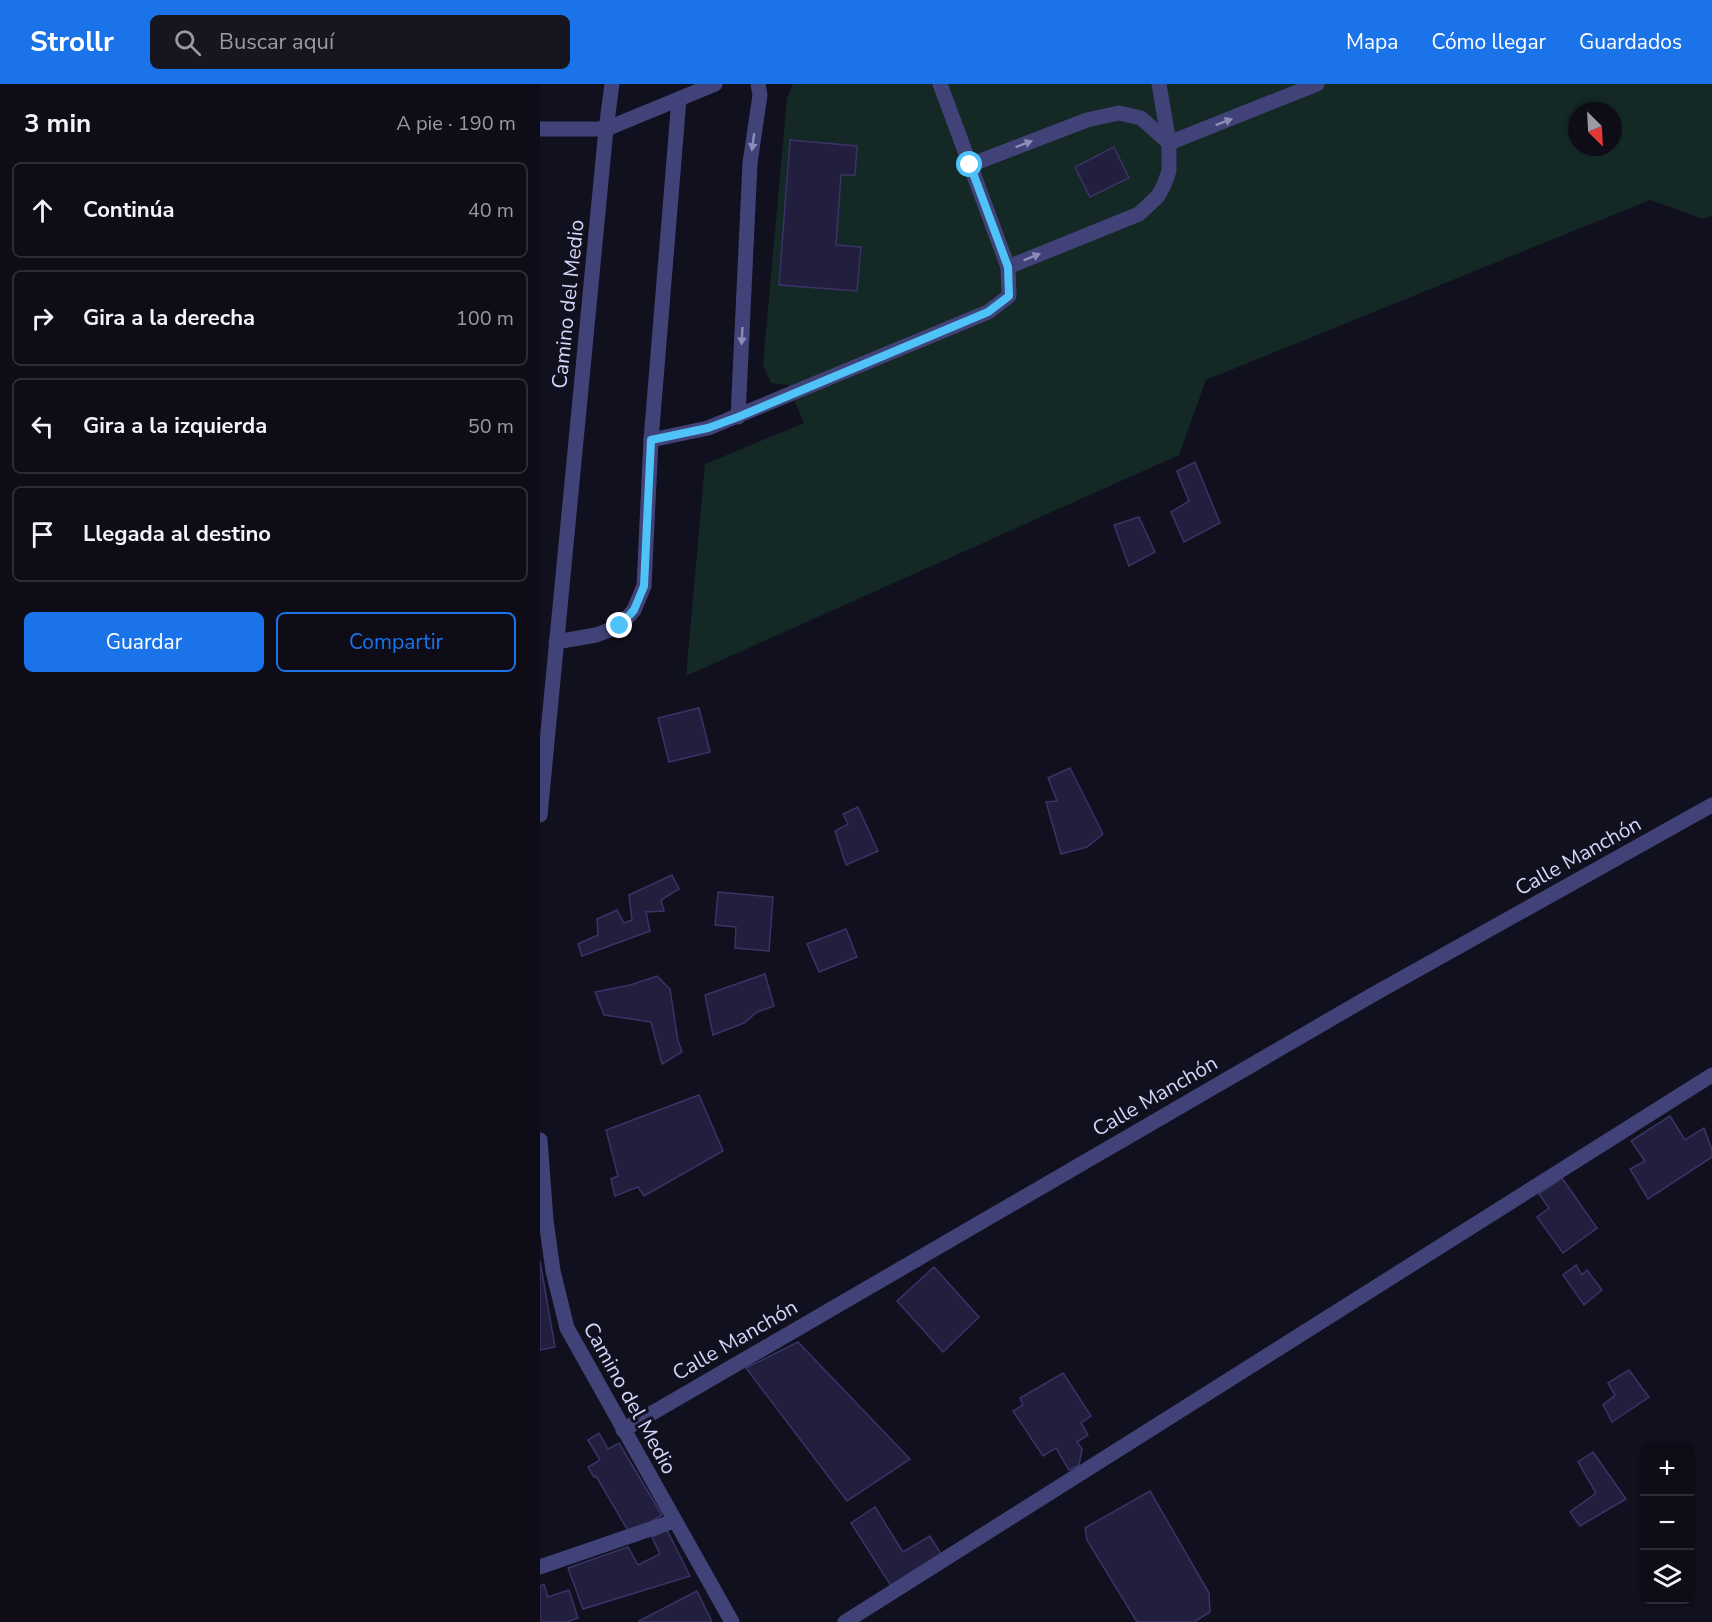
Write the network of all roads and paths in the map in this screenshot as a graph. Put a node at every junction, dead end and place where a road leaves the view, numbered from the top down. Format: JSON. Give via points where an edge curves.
{"nodes":[{"id":1,"x":612,"y":84,"type":"edge"},
{"id":2,"x":715,"y":84,"type":"edge"},
{"id":3,"x":758,"y":84,"type":"edge"},
{"id":4,"x":940,"y":84,"type":"edge"},
{"id":5,"x":1159,"y":84,"type":"edge"},
{"id":6,"x":1317,"y":84,"type":"edge"},
{"id":7,"x":679,"y":99,"type":"junction"},
{"id":8,"x":540,"y":129,"type":"edge"},
{"id":9,"x":606,"y":129,"type":"junction"},
{"id":10,"x":1169,"y":143,"type":"junction"},
{"id":11,"x":970,"y":165,"type":"junction"},
{"id":12,"x":1008,"y":267,"type":"junction"},
{"id":13,"x":738,"y":417,"type":"junction"},
{"id":14,"x":651,"y":440,"type":"junction"},
{"id":15,"x":556,"y":642,"type":"junction"},
{"id":16,"x":1712,"y":805,"type":"edge"},
{"id":17,"x":540,"y":815,"type":"edge"},
{"id":18,"x":1712,"y":1074,"type":"edge"},
{"id":19,"x":540,"y":1140,"type":"edge"},
{"id":20,"x":623,"y":1430,"type":"junction"},
{"id":21,"x":674,"y":1521,"type":"junction"},
{"id":22,"x":540,"y":1568,"type":"edge"},
{"id":23,"x":732,"y":1622,"type":"edge"},
{"id":24,"x":845,"y":1622,"type":"edge"}],
"edges":[{"from":1,"to":9,"type":"street","name":"Camino del Medio"},
{"from":2,"to":7,"type":"street"},
{"from":3,"to":13,"type":"street","one_way":true,"via":[[760,95],[750,163]]},
{"from":4,"to":11,"type":"street"},
{"from":5,"to":10,"type":"street"},
{"from":10,"to":6,"type":"street","one_way":true},
{"from":7,"to":9,"type":"street"},
{"from":7,"to":14,"type":"street"},
{"from":8,"to":9,"type":"street"},
{"from":9,"to":15,"type":"street","name":"Camino del Medio"},
{"from":11,"to":10,"type":"street","one_way":true,"via":[[1087,120],[1119,113],[1141,118]]},
{"from":12,"to":10,"type":"street","one_way":true,"via":[[1139,214],[1164,185],[1169,171]]},
{"from":11,"to":12,"type":"street"},
{"from":12,"to":13,"type":"street","via":[[1009,296],[988,312]]},
{"from":13,"to":14,"type":"street"},
{"from":14,"to":15,"type":"street","via":[[644,586],[634,610],[620,626]]},
{"from":15,"to":17,"type":"street","name":"Camino del Medio"},
{"from":16,"to":20,"type":"street","name":"Calle Manchón","via":[[1374,994]]},
{"from":18,"to":24,"type":"street"},
{"from":19,"to":20,"type":"street","name":"Camino del Medio","via":[[546,1220],[567,1328]]},
{"from":20,"to":21,"type":"street","name":"Camino del Medio"},
{"from":21,"to":22,"type":"street"},
{"from":21,"to":23,"type":"street","name":"Camino del Medio"}]}
